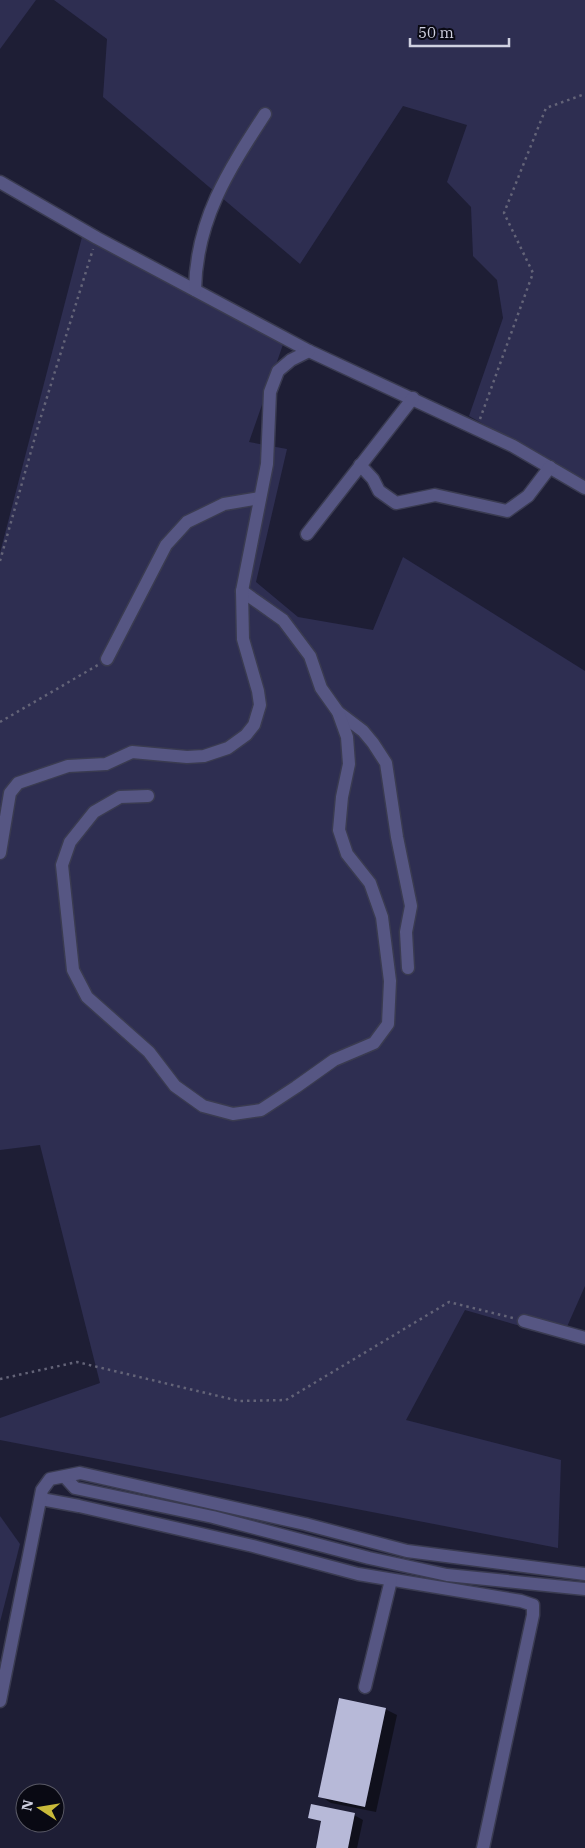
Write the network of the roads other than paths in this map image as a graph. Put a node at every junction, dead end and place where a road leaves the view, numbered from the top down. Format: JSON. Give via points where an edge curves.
{"nodes":[{"id":1,"x":265,"y":114,"type":"dead end"},
{"id":2,"x":0,"y":182,"type":"edge"},
{"id":3,"x":195,"y":290,"type":"junction"},
{"id":4,"x":309,"y":351,"type":"junction"},
{"id":5,"x":412,"y":398,"type":"junction"},
{"id":6,"x":360,"y":465,"type":"junction"},
{"id":7,"x":550,"y":467,"type":"junction"},
{"id":8,"x":585,"y":488,"type":"edge"},
{"id":9,"x":260,"y":498,"type":"junction"},
{"id":10,"x":307,"y":534,"type":"dead end"},
{"id":11,"x":242,"y":591,"type":"junction"},
{"id":12,"x":107,"y":659,"type":"road end"},
{"id":13,"x":338,"y":712,"type":"junction"},
{"id":14,"x":148,"y":796,"type":"dead end"},
{"id":15,"x":0,"y":852,"type":"edge"},
{"id":16,"x":408,"y":968,"type":"dead end"},
{"id":17,"x":524,"y":1321,"type":"road end"},
{"id":18,"x":585,"y":1338,"type":"edge"},
{"id":19,"x":65,"y":1476,"type":"junction"},
{"id":20,"x":41,"y":1499,"type":"junction"},
{"id":21,"x":585,"y":1574,"type":"edge"},
{"id":22,"x":391,"y":1580,"type":"junction"},
{"id":23,"x":585,"y":1589,"type":"edge"},
{"id":24,"x":365,"y":1687,"type":"dead end"},
{"id":25,"x":0,"y":1701,"type":"edge"},
{"id":26,"x":484,"y":1848,"type":"edge"}],
"edges":[{"from":1,"to":3,"type":"street","via":[[213,201],[195,269]]},
{"from":2,"to":3,"type":"street"},
{"from":3,"to":4,"type":"street"},
{"from":4,"to":5,"type":"street"},
{"from":4,"to":9,"type":"street","via":[[278,371],[270,392],[267,464]]},
{"from":5,"to":6,"type":"street"},
{"from":5,"to":7,"type":"street","via":[[514,446]]},
{"from":6,"to":7,"type":"street","via":[[379,491],[396,503],[435,495],[507,511],[528,496]]},
{"from":6,"to":10,"type":"street"},
{"from":7,"to":8,"type":"street"},
{"from":9,"to":11,"type":"street"},
{"from":9,"to":12,"type":"street","via":[[224,504],[187,522],[166,545]]},
{"from":11,"to":13,"type":"street","via":[[283,620],[310,656],[321,688]]},
{"from":11,"to":15,"type":"street","via":[[243,639],[260,705],[254,725],[246,735],[228,748],[204,756],[132,752],[106,764],[68,766],[18,783],[10,793]]},
{"from":13,"to":14,"type":"street","via":[[347,737],[349,764],[339,830],[347,854],[370,883],[382,917],[390,982],[388,1024],[374,1043],[334,1060],[260,1110],[233,1114],[203,1106],[175,1086],[149,1052],[87,997],[73,970],[62,865],[70,842],[94,812],[120,797]]},
{"from":13,"to":16,"type":"street","via":[[363,731],[386,763],[411,906],[406,932]]},
{"from":17,"to":18,"type":"street"},
{"from":19,"to":20,"type":"street","via":[[50,1479],[42,1490]]},
{"from":19,"to":21,"type":"street","via":[[80,1473],[305,1524],[407,1551]]},
{"from":19,"to":23,"type":"street","via":[[75,1488],[213,1517],[447,1575]]},
{"from":20,"to":22,"type":"street"},
{"from":20,"to":25,"type":"street"},
{"from":22,"to":24,"type":"street"},
{"from":22,"to":26,"type":"street","via":[[533,1605]]}]}
